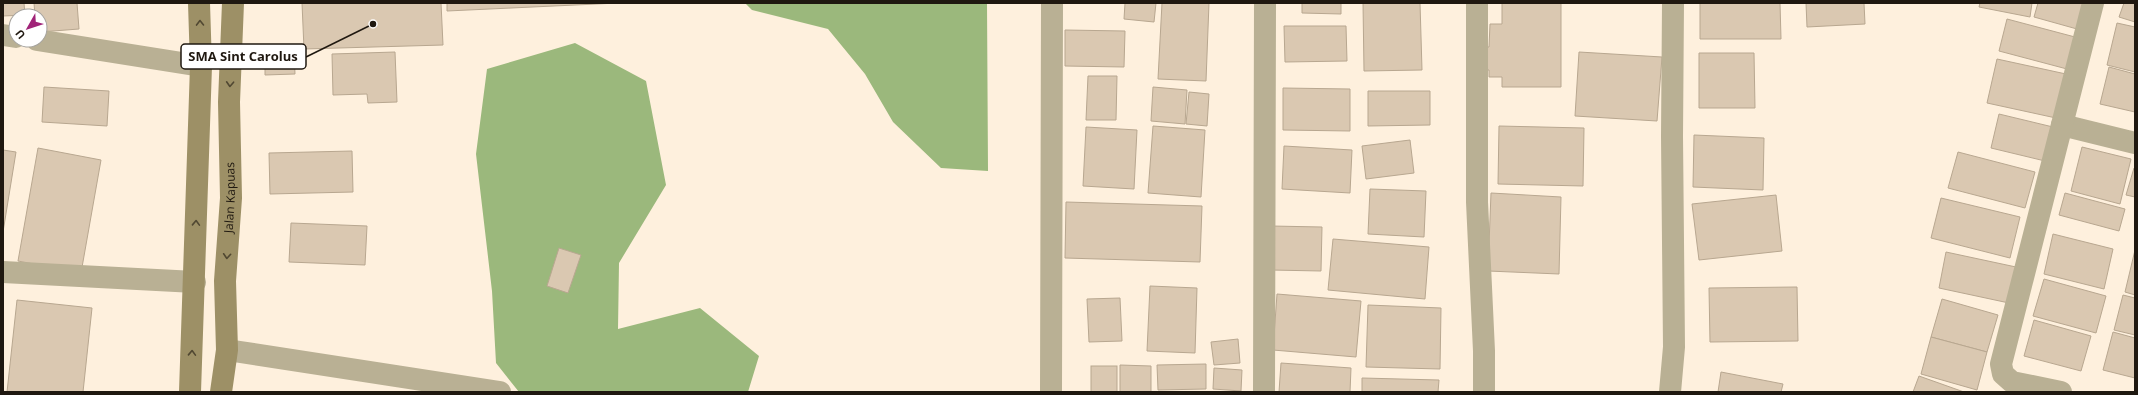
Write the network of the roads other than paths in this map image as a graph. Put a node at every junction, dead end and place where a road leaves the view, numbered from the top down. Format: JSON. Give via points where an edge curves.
{"nodes":[{"id":1,"x":200,"y":3,"type":"edge"},
{"id":2,"x":234,"y":3,"type":"edge"},
{"id":3,"x":1052,"y":3,"type":"edge"},
{"id":4,"x":1265,"y":3,"type":"edge"},
{"id":5,"x":1477,"y":3,"type":"edge"},
{"id":6,"x":1673,"y":3,"type":"edge"},
{"id":7,"x":2093,"y":3,"type":"edge"},
{"id":8,"x":48,"y":42,"type":"edge"},
{"id":9,"x":201,"y":66,"type":"junction"},
{"id":10,"x":2062,"y":125,"type":"junction"},
{"id":11,"x":2135,"y":143,"type":"edge"},
{"id":12,"x":3,"y":272,"type":"edge"},
{"id":13,"x":194,"y":282,"type":"junction"},
{"id":14,"x":227,"y":350,"type":"junction"},
{"id":15,"x":190,"y":392,"type":"edge"},
{"id":16,"x":221,"y":392,"type":"edge"},
{"id":17,"x":500,"y":392,"type":"edge"},
{"id":18,"x":1051,"y":392,"type":"edge"},
{"id":19,"x":1264,"y":392,"type":"edge"},
{"id":20,"x":1484,"y":392,"type":"edge"},
{"id":21,"x":1670,"y":392,"type":"edge"},
{"id":22,"x":2061,"y":392,"type":"edge"}],
"edges":[{"from":9,"to":1,"type":"street","one_way":true},
{"from":2,"to":14,"type":"street","name":"Jalan Kapuas","one_way":true,"via":[[229,102],[231,198],[225,281]]},
{"from":3,"to":18,"type":"street"},
{"from":4,"to":19,"type":"street"},
{"from":5,"to":20,"type":"street","via":[[1477,202]]},
{"from":6,"to":21,"type":"street","via":[[1674,347]]},
{"from":7,"to":10,"type":"street"},
{"from":8,"to":9,"type":"street"},
{"from":13,"to":9,"type":"street","one_way":true},
{"from":10,"to":11,"type":"street"},
{"from":10,"to":22,"type":"street","via":[[2001,364],[2003,374],[2012,382]]},
{"from":12,"to":13,"type":"street"},
{"from":15,"to":13,"type":"street","one_way":true},
{"from":14,"to":16,"type":"street","name":"Jalan Kapuas"},
{"from":14,"to":17,"type":"street"}]}
